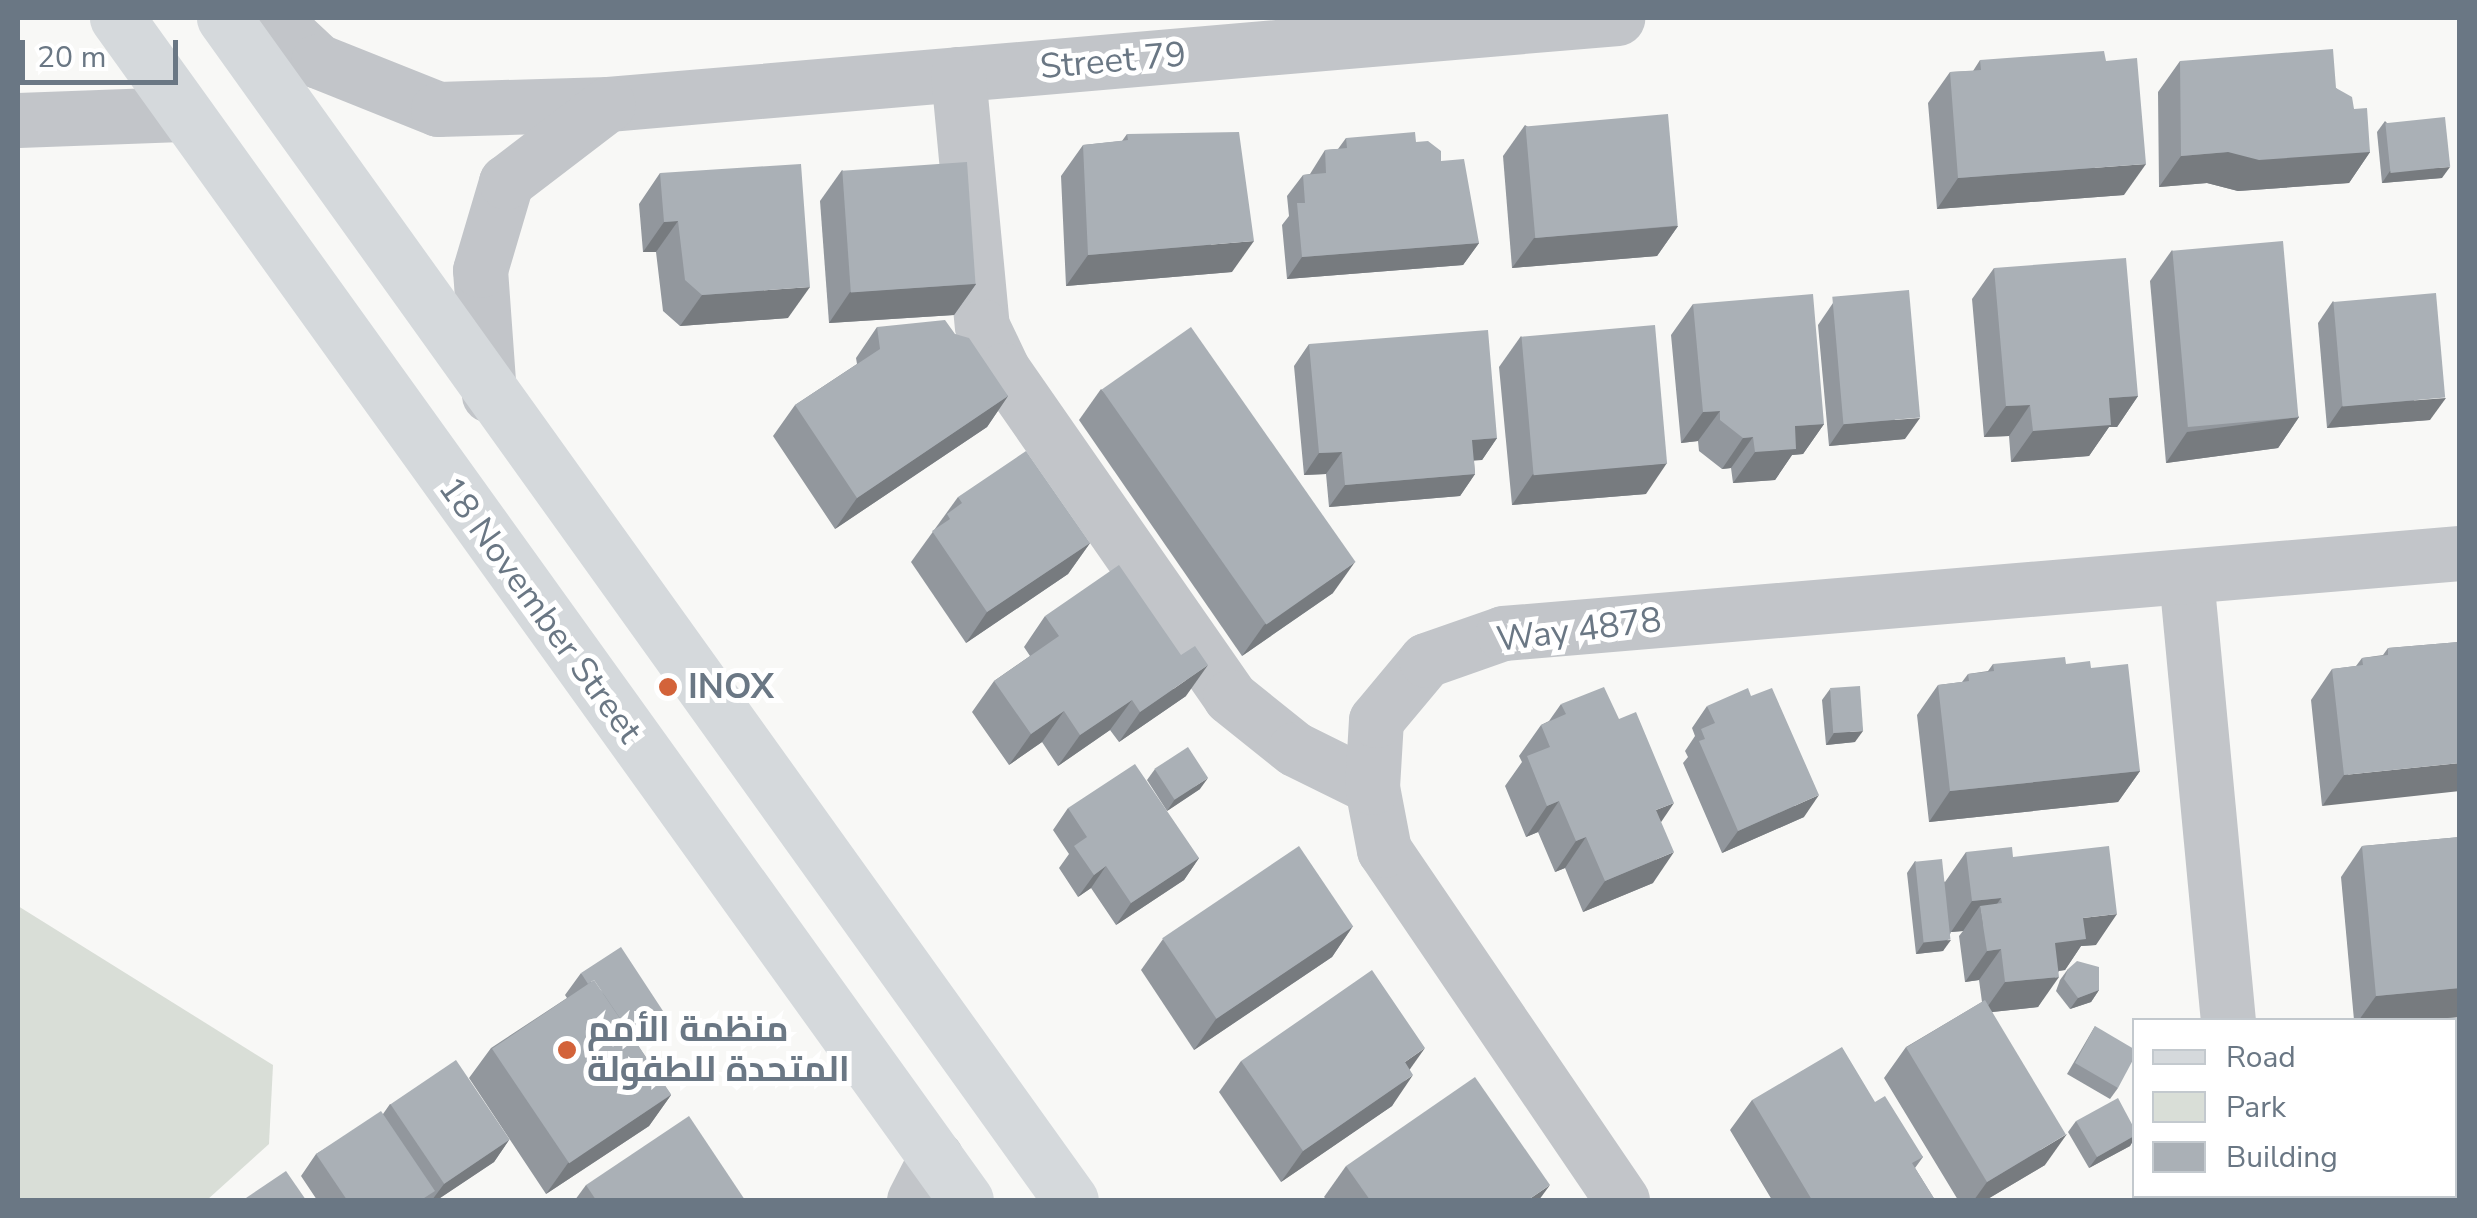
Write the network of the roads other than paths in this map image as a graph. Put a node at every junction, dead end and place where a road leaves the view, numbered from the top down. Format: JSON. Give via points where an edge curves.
{"nodes":[{"id":1,"x":117,"y":18,"type":"edge"},
{"id":2,"x":224,"y":18,"type":"edge"},
{"id":3,"x":272,"y":18,"type":"edge"},
{"id":4,"x":1617,"y":18,"type":"edge"},
{"id":5,"x":958,"y":74,"type":"junction"},
{"id":6,"x":608,"y":104,"type":"junction"},
{"id":7,"x":181,"y":114,"type":"junction"},
{"id":8,"x":18,"y":120,"type":"edge"},
{"id":9,"x":489,"y":395,"type":"junction"},
{"id":10,"x":2460,"y":553,"type":"edge"},
{"id":11,"x":2186,"y":577,"type":"junction"},
{"id":12,"x":1372,"y":788,"type":"junction"},
{"id":13,"x":2228,"y":1018,"type":"edge"},
{"id":14,"x":939,"y":1186,"type":"edge"},
{"id":15,"x":1071,"y":1200,"type":"edge"},
{"id":16,"x":1622,"y":1200,"type":"edge"}],
"edges":[{"from":1,"to":7,"type":"main road","name":"18 November Street"},
{"from":2,"to":9,"type":"main road"},
{"from":3,"to":6,"type":"street","name":"Street 79","via":[[318,61],[438,109]]},
{"from":4,"to":5,"type":"street","name":"Street 79"},
{"from":5,"to":6,"type":"street","name":"Street 79"},
{"from":5,"to":12,"type":"street","via":[[982,326],[1003,370],[1230,697],[1295,749]]},
{"from":6,"to":9,"type":"street","via":[[506,182],[480,270]]},
{"from":7,"to":8,"type":"street"},
{"from":7,"to":14,"type":"main road","name":"18 November Street"},
{"from":9,"to":15,"type":"main road"},
{"from":10,"to":11,"type":"street","name":"Way 4878"},
{"from":11,"to":12,"type":"street","name":"Way 4878","via":[[1502,633],[1426,660],[1376,720]]},
{"from":11,"to":13,"type":"street"},
{"from":12,"to":16,"type":"street","name":"Way 4878","via":[[1384,850]]}]}
